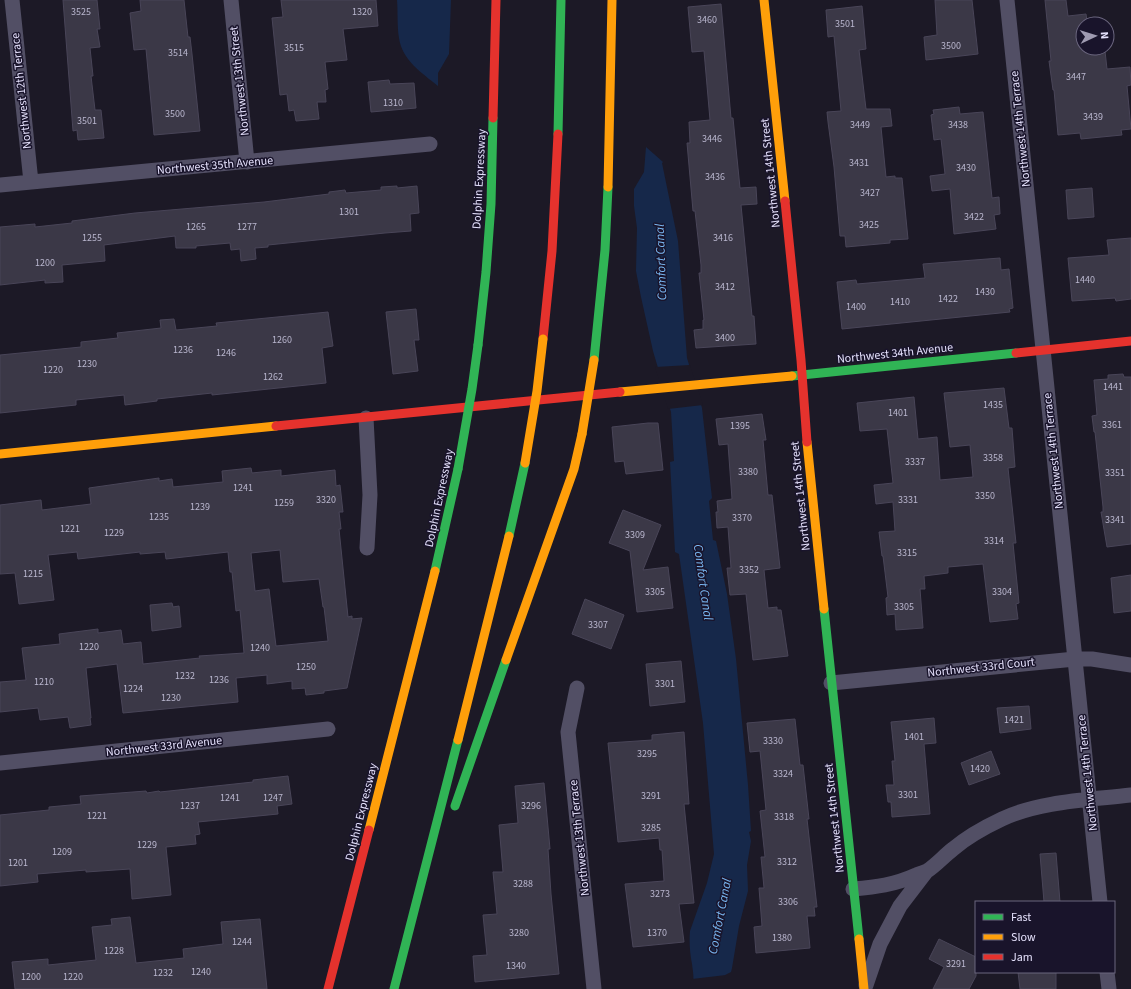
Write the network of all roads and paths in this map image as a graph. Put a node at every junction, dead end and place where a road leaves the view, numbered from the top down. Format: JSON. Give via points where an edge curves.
{"nodes":[{"id":1,"x":12,"y":0,"type":"edge"},
{"id":2,"x":230,"y":0,"type":"edge"},
{"id":3,"x":492,"y":0,"type":"edge"},
{"id":4,"x":496,"y":0,"type":"edge"},
{"id":5,"x":561,"y":0,"type":"edge"},
{"id":6,"x":612,"y":0,"type":"edge"},
{"id":7,"x":764,"y":0,"type":"edge"},
{"id":8,"x":1007,"y":0,"type":"edge"},
{"id":9,"x":496,"y":27,"type":"junction"},
{"id":10,"x":430,"y":144,"type":"dead end"},
{"id":11,"x":247,"y":162,"type":"junction"},
{"id":12,"x":31,"y":182,"type":"junction"},
{"id":13,"x":0,"y":185,"type":"edge"},
{"id":14,"x":1131,"y":341,"type":"edge"},
{"id":15,"x":1042,"y":350,"type":"junction"},
{"id":16,"x":802,"y":375,"type":"junction"},
{"id":17,"x":366,"y":418,"type":"junction"},
{"id":18,"x":0,"y":454,"type":"edge"},
{"id":19,"x":367,"y":548,"type":"dead end"},
{"id":20,"x":1075,"y":659,"type":"junction"},
{"id":21,"x":1131,"y":665,"type":"edge"},
{"id":22,"x":831,"y":682,"type":"junction"},
{"id":23,"x":577,"y":688,"type":"dead end"},
{"id":24,"x":328,"y":729,"type":"dead end"},
{"id":25,"x":0,"y":763,"type":"edge"},
{"id":26,"x":1131,"y":796,"type":"edge"},
{"id":27,"x":1089,"y":800,"type":"junction"},
{"id":28,"x":452,"y":812,"type":"dead end"},
{"id":29,"x":442,"y":842,"type":"dead end"},
{"id":30,"x":927,"y":871,"type":"junction"},
{"id":31,"x":853,"y":889,"type":"junction"},
{"id":32,"x":1100,"y":901,"type":"edge"},
{"id":33,"x":407,"y":939,"type":"junction"},
{"id":34,"x":1107,"y":973,"type":"edge"},
{"id":35,"x":328,"y":989,"type":"edge"},
{"id":36,"x":394,"y":989,"type":"edge"},
{"id":37,"x":594,"y":989,"type":"edge"},
{"id":38,"x":864,"y":989,"type":"edge"},
{"id":39,"x":1109,"y":989,"type":"edge"}],
"edges":[{"from":1,"to":12,"type":"street","name":"Northwest 12th Terrace"},
{"from":2,"to":11,"type":"street","name":"Northwest 13th Street"},
{"from":3,"to":9,"type":"main road"},
{"from":4,"to":9,"type":"main road","name":"Dolphin Expressway"},
{"from":5,"to":33,"type":"main road","bridge":true,"via":[[554,222],[537,391],[525,463],[504,558]]},
{"from":6,"to":28,"type":"main road","bridge":true,"via":[[608,194],[604,257],[594,360],[582,434],[574,469]]},
{"from":7,"to":16,"type":"main road","name":"Northwest 14th Street"},
{"from":8,"to":15,"type":"street","name":"Northwest 14th Terrace"},
{"from":9,"to":35,"type":"main road","name":"Dolphin Expressway","bridge":true,"via":[[491,204],[472,389],[441,547]]},
{"from":10,"to":11,"type":"street","name":"Northwest 35th Avenue"},
{"from":11,"to":12,"type":"street","name":"Northwest 35th Avenue"},
{"from":12,"to":13,"type":"street","name":"Northwest 35th Avenue"},
{"from":14,"to":15,"type":"main road","name":"Northwest 34th Avenue"},
{"from":15,"to":16,"type":"main road","name":"Northwest 34th Avenue"},
{"from":15,"to":20,"type":"street","name":"Northwest 14th Terrace"},
{"from":16,"to":17,"type":"main road","name":"Northwest 34th Avenue"},
{"from":16,"to":22,"type":"main road","name":"Northwest 14th Street"},
{"from":17,"to":18,"type":"main road","name":"Northwest 34th Avenue"},
{"from":17,"to":19,"type":"street","via":[[370,495]]},
{"from":20,"to":21,"type":"street","name":"Northwest 33rd Court","via":[[1092,658]]},
{"from":20,"to":22,"type":"street","name":"Northwest 33rd Court"},
{"from":20,"to":27,"type":"street","name":"Northwest 14th Terrace"},
{"from":22,"to":31,"type":"main road","name":"Northwest 14th Street"},
{"from":23,"to":37,"type":"street","name":"Northwest 13th Terrace","via":[[568,732]]},
{"from":24,"to":25,"type":"street","name":"Northwest 33rd Avenue"},
{"from":26,"to":27,"type":"street"},
{"from":27,"to":30,"type":"street","via":[[1032,809],[1002,819],[954,848]]},
{"from":27,"to":32,"type":"street","name":"Northwest 14th Terrace"},
{"from":29,"to":33,"type":"main road"},
{"from":30,"to":31,"type":"street","via":[[891,885]]},
{"from":30,"to":38,"type":"street","via":[[897,912],[880,944]]},
{"from":31,"to":38,"type":"main road","name":"Northwest 14th Street"},
{"from":33,"to":36,"type":"main road"},
{"from":34,"to":39,"type":"street"}]}
